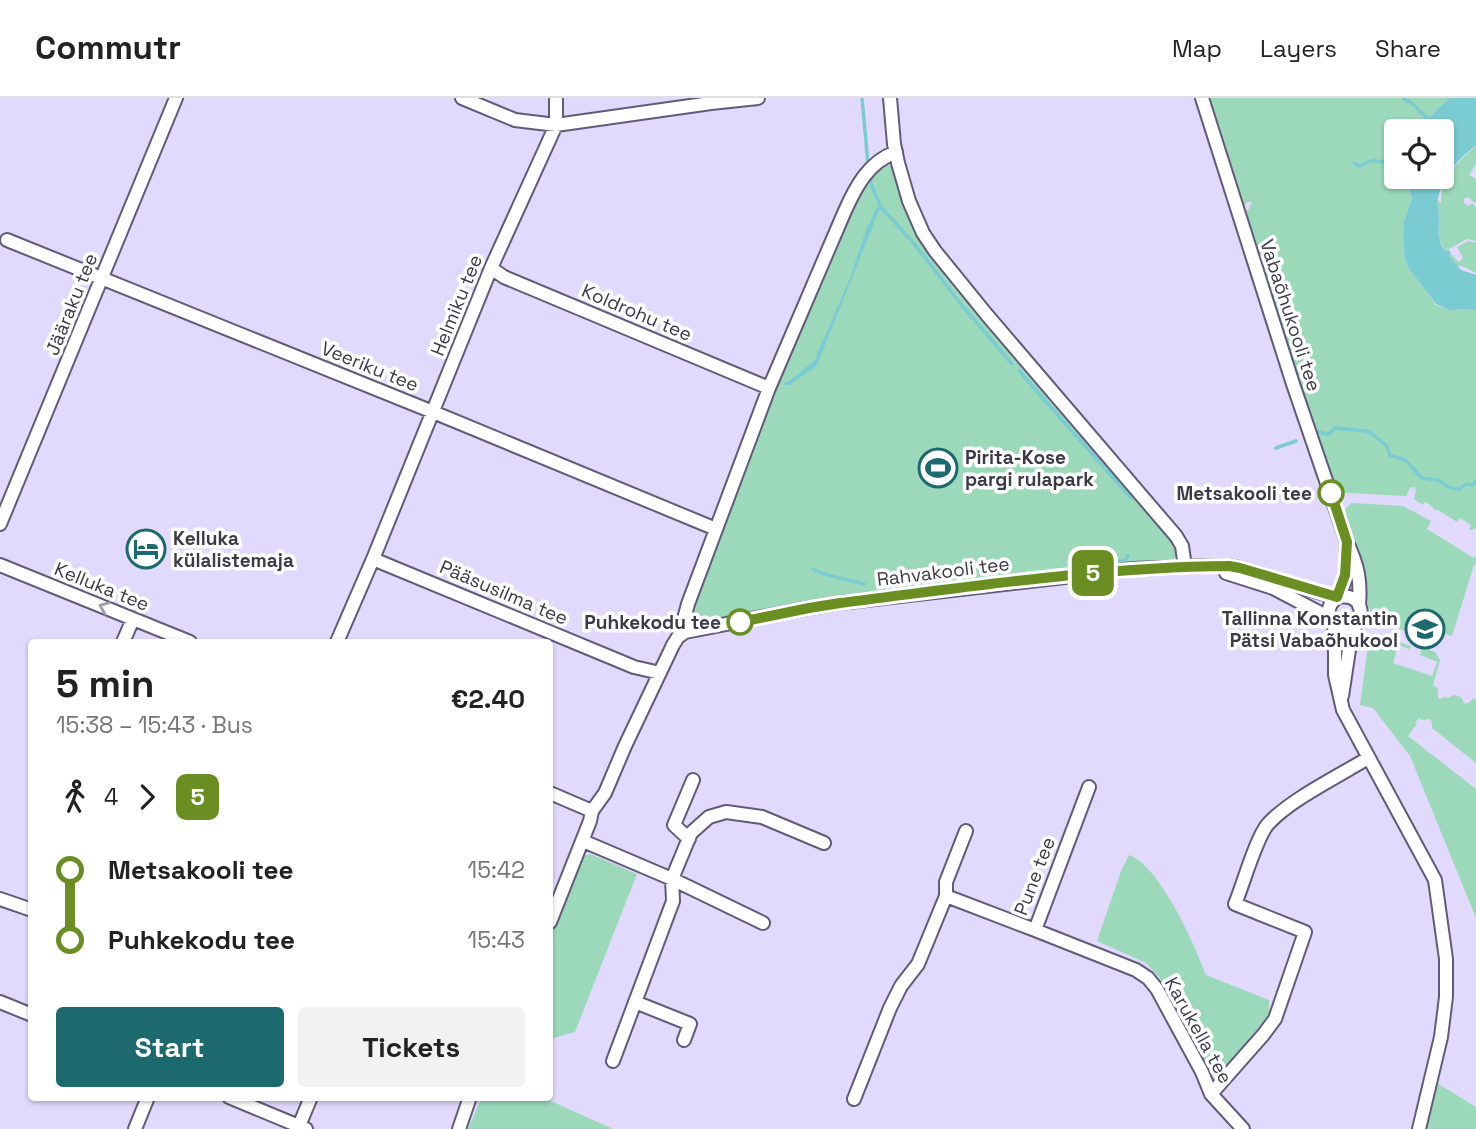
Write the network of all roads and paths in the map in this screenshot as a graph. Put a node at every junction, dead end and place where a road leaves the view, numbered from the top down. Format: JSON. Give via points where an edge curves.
{"nodes":[{"id":1,"x":176,"y":98,"type":"edge"},
{"id":2,"x":462,"y":98,"type":"edge"},
{"id":3,"x":556,"y":98,"type":"edge"},
{"id":4,"x":758,"y":98,"type":"edge"},
{"id":5,"x":890,"y":98,"type":"edge"},
{"id":6,"x":1202,"y":98,"type":"edge"},
{"id":7,"x":742,"y":99,"type":"edge"},
{"id":8,"x":556,"y":125,"type":"junction"},
{"id":9,"x":896,"y":152,"type":"junction"},
{"id":10,"x":7,"y":240,"type":"dead end"},
{"id":11,"x":491,"y":268,"type":"junction"},
{"id":12,"x":103,"y":278,"type":"junction"},
{"id":13,"x":769,"y":388,"type":"junction"},
{"id":14,"x":433,"y":412,"type":"junction"},
{"id":15,"x":0,"y":524,"type":"edge"},
{"id":16,"x":716,"y":529,"type":"junction"},
{"id":17,"x":1347,"y":542,"type":"junction"},
{"id":18,"x":373,"y":559,"type":"junction"},
{"id":19,"x":0,"y":565,"type":"edge"},
{"id":20,"x":1206,"y":566,"type":"junction"},
{"id":21,"x":1185,"y":567,"type":"junction"},
{"id":22,"x":1337,"y":597,"type":"junction"},
{"id":23,"x":1360,"y":606,"type":"junction"},
{"id":24,"x":133,"y":619,"type":"junction"},
{"id":25,"x":1331,"y":621,"type":"junction"},
{"id":26,"x":1356,"y":623,"type":"junction"},
{"id":27,"x":687,"y":631,"type":"junction"},
{"id":28,"x":124,"y":639,"type":"edge"},
{"id":29,"x":183,"y":639,"type":"edge"},
{"id":30,"x":338,"y":639,"type":"edge"},
{"id":31,"x":660,"y":673,"type":"junction"},
{"id":32,"x":1341,"y":699,"type":"junction"},
{"id":33,"x":1368,"y":758,"type":"junction"},
{"id":34,"x":693,"y":780,"type":"dead end"},
{"id":35,"x":1089,"y":787,"type":"dead end"},
{"id":36,"x":553,"y":794,"type":"edge"},
{"id":37,"x":592,"y":811,"type":"junction"},
{"id":38,"x":966,"y":831,"type":"dead end"},
{"id":39,"x":689,"y":839,"type":"junction"},
{"id":40,"x":583,"y":841,"type":"junction"},
{"id":41,"x":824,"y":843,"type":"dead end"},
{"id":42,"x":672,"y":880,"type":"junction"},
{"id":43,"x":946,"y":897,"type":"junction"},
{"id":44,"x":0,"y":899,"type":"edge"},
{"id":45,"x":28,"y":909,"type":"edge"},
{"id":46,"x":553,"y":915,"type":"edge"},
{"id":47,"x":763,"y":923,"type":"dead end"},
{"id":48,"x":1035,"y":930,"type":"junction"},
{"id":49,"x":0,"y":1002,"type":"edge"},
{"id":50,"x":635,"y":1002,"type":"junction"},
{"id":51,"x":28,"y":1013,"type":"edge"},
{"id":52,"x":684,"y":1040,"type":"dead end"},
{"id":53,"x":613,"y":1061,"type":"dead end"},
{"id":54,"x":1211,"y":1094,"type":"junction"},
{"id":55,"x":853,"y":1098,"type":"dead end"},
{"id":56,"x":146,"y":1101,"type":"edge"},
{"id":57,"x":239,"y":1101,"type":"edge"},
{"id":58,"x":310,"y":1101,"type":"edge"},
{"id":59,"x":469,"y":1101,"type":"edge"},
{"id":60,"x":303,"y":1128,"type":"edge"},
{"id":61,"x":135,"y":1129,"type":"edge"},
{"id":62,"x":459,"y":1129,"type":"edge"},
{"id":63,"x":1243,"y":1129,"type":"edge"},
{"id":64,"x":1419,"y":1129,"type":"edge"}],
"edges":[{"from":1,"to":12,"type":"street","name":"Jääraku tee"},
{"from":2,"to":8,"type":"street","via":[[515,120]]},
{"from":3,"to":8,"type":"street","name":"Helmiku tee"},
{"from":4,"to":7,"type":"street"},
{"from":5,"to":9,"type":"street"},
{"from":6,"to":17,"type":"street","name":"Vabaõhukooli tee"},
{"from":7,"to":8,"type":"street"},
{"from":8,"to":11,"type":"street","name":"Helmiku tee"},
{"from":9,"to":13,"type":"street","via":[[880,159],[855,189]]},
{"from":9,"to":21,"type":"street","via":[[909,201],[928,241],[1179,541]]},
{"from":10,"to":12,"type":"street","name":"Veeriku tee"},
{"from":11,"to":13,"type":"street","name":"Koldrohu tee"},
{"from":11,"to":14,"type":"street","name":"Helmiku tee"},
{"from":12,"to":14,"type":"street","name":"Veeriku tee"},
{"from":12,"to":15,"type":"street","name":"Jääraku tee"},
{"from":13,"to":16,"type":"street"},
{"from":14,"to":16,"type":"street","name":"Veeriku tee"},
{"from":14,"to":18,"type":"street","name":"Helmiku tee"},
{"from":16,"to":27,"type":"street","via":[[686,610]]},
{"from":17,"to":22,"type":"street","name":"Vabaõhukooli tee","via":[[1345,575]]},
{"from":17,"to":23,"type":"street","name":"Vabaõhukooli tee","via":[[1358,570]]},
{"from":18,"to":30,"type":"street","name":"Helmiku tee"},
{"from":18,"to":31,"type":"street","name":"Pääsusilma tee","via":[[635,667]]},
{"from":24,"to":19,"type":"street","name":"Kelluka tee","one_way":true},
{"from":20,"to":21,"type":"street","name":"Rahvakooli tee"},
{"from":20,"to":22,"type":"street","name":"Rahvakooli tee","via":[[1240,568]]},
{"from":20,"to":25,"type":"street","name":"Rahvakooli tee","via":[[1273,588]]},
{"from":21,"to":27,"type":"street","name":"Rahvakooli tee","via":[[1088,573],[840,603]]},
{"from":22,"to":23,"type":"street","via":[[1348,596]]},
{"from":22,"to":25,"type":"street","via":[[1330,604]]},
{"from":23,"to":26,"type":"street"},
{"from":24,"to":28,"type":"street"},
{"from":24,"to":29,"type":"street","name":"Kelluka tee"},
{"from":25,"to":26,"type":"street","via":[[1345,628]]},
{"from":25,"to":32,"type":"street"},
{"from":26,"to":32,"type":"street"},
{"from":27,"to":31,"type":"street","via":[[676,640]]},
{"from":31,"to":37,"type":"street","via":[[605,793]]},
{"from":32,"to":33,"type":"street"},
{"from":33,"to":54,"type":"street","via":[[1290,805],[1267,825],[1258,844],[1235,904],[1305,932],[1275,1018]]},
{"from":33,"to":64,"type":"street","via":[[1435,880],[1446,959],[1441,1037]]},
{"from":34,"to":39,"type":"street","via":[[674,825]]},
{"from":35,"to":48,"type":"street","name":"Pune tee"},
{"from":36,"to":37,"type":"street"},
{"from":37,"to":40,"type":"street"},
{"from":38,"to":43,"type":"street","via":[[946,882]]},
{"from":39,"to":41,"type":"street","via":[[709,817],[726,812],[762,817]]},
{"from":39,"to":42,"type":"street"},
{"from":40,"to":42,"type":"street"},
{"from":40,"to":46,"type":"street"},
{"from":42,"to":47,"type":"street"},
{"from":42,"to":50,"type":"street","via":[[673,901]]},
{"from":43,"to":48,"type":"street","name":"Pune tee"},
{"from":43,"to":55,"type":"street","via":[[918,964],[890,1007]]},
{"from":44,"to":45,"type":"street"},
{"from":48,"to":54,"type":"street","name":"Karukella tee","via":[[1148,978]]},
{"from":49,"to":51,"type":"street"},
{"from":50,"to":52,"type":"street","via":[[690,1024]]},
{"from":50,"to":53,"type":"street"},
{"from":54,"to":63,"type":"street","name":"Karukella tee"},
{"from":56,"to":61,"type":"street"},
{"from":57,"to":60,"type":"street"},
{"from":58,"to":60,"type":"street"},
{"from":59,"to":62,"type":"street"}]}
